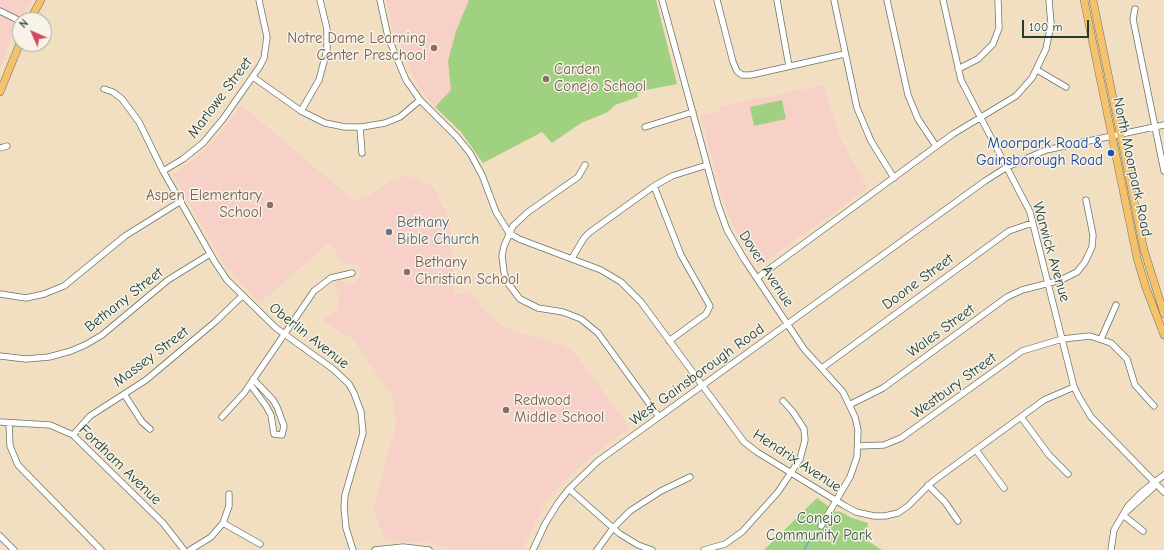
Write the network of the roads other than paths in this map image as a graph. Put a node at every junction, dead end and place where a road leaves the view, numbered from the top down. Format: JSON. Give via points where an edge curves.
{"nodes":[{"id":1,"x":41,"y":0,"type":"edge"},
{"id":2,"x":259,"y":0,"type":"edge"},
{"id":3,"x":320,"y":0,"type":"edge"},
{"id":4,"x":380,"y":0,"type":"edge"},
{"id":5,"x":662,"y":0,"type":"edge"},
{"id":6,"x":717,"y":0,"type":"edge"},
{"id":7,"x":777,"y":0,"type":"edge"},
{"id":8,"x":834,"y":0,"type":"edge"},
{"id":9,"x":887,"y":0,"type":"edge"},
{"id":10,"x":943,"y":0,"type":"edge"},
{"id":11,"x":998,"y":0,"type":"edge"},
{"id":12,"x":1049,"y":0,"type":"edge"},
{"id":13,"x":1084,"y":0,"type":"edge"},
{"id":14,"x":1093,"y":0,"type":"edge"},
{"id":15,"x":1135,"y":9,"type":"dead end"},
{"id":16,"x":0,"y":11,"type":"edge"},
{"id":17,"x":34,"y":12,"type":"edge"},
{"id":18,"x":12,"y":17,"type":"edge"},
{"id":19,"x":16,"y":52,"type":"edge"},
{"id":20,"x":844,"y":54,"type":"junction"},
{"id":21,"x":789,"y":66,"type":"junction"},
{"id":22,"x":958,"y":69,"type":"junction"},
{"id":23,"x":1037,"y":70,"type":"junction"},
{"id":24,"x":253,"y":77,"type":"junction"},
{"id":25,"x":1066,"y":87,"type":"dead end"},
{"id":26,"x":104,"y":89,"type":"dead end"},
{"id":27,"x":0,"y":92,"type":"edge"},
{"id":28,"x":420,"y":100,"type":"junction"},
{"id":29,"x":301,"y":111,"type":"junction"},
{"id":30,"x":693,"y":112,"type":"junction"},
{"id":31,"x":979,"y":117,"type":"junction"},
{"id":32,"x":1164,"y":125,"type":"edge"},
{"id":33,"x":645,"y":127,"type":"dead end"},
{"id":34,"x":1154,"y":127,"type":"junction"},
{"id":35,"x":360,"y":128,"type":"junction"},
{"id":36,"x":1120,"y":134,"type":"junction"},
{"id":37,"x":1112,"y":135,"type":"junction"},
{"id":38,"x":7,"y":146,"type":"dead end"},
{"id":39,"x":936,"y":146,"type":"junction"},
{"id":40,"x":0,"y":148,"type":"edge"},
{"id":41,"x":362,"y":153,"type":"dead end"},
{"id":42,"x":707,"y":165,"type":"junction"},
{"id":43,"x":585,"y":166,"type":"dead end"},
{"id":44,"x":1007,"y":167,"type":"junction"},
{"id":45,"x":163,"y":170,"type":"junction"},
{"id":46,"x":1164,"y":171,"type":"edge"},
{"id":47,"x":894,"y":178,"type":"junction"},
{"id":48,"x":654,"y":186,"type":"junction"},
{"id":49,"x":1086,"y":200,"type":"dead end"},
{"id":50,"x":181,"y":201,"type":"junction"},
{"id":51,"x":1032,"y":222,"type":"junction"},
{"id":52,"x":509,"y":233,"type":"junction"},
{"id":53,"x":210,"y":254,"type":"junction"},
{"id":54,"x":572,"y":258,"type":"junction"},
{"id":55,"x":352,"y":272,"type":"dead end"},
{"id":56,"x":757,"y":278,"type":"junction"},
{"id":57,"x":1049,"y":283,"type":"junction"},
{"id":58,"x":0,"y":294,"type":"edge"},
{"id":59,"x":242,"y":296,"type":"junction"},
{"id":60,"x":1116,"y":305,"type":"dead end"},
{"id":61,"x":1164,"y":314,"type":"edge"},
{"id":62,"x":787,"y":324,"type":"junction"},
{"id":63,"x":1164,"y":335,"type":"edge"},
{"id":64,"x":285,"y":336,"type":"junction"},
{"id":65,"x":1062,"y":339,"type":"junction"},
{"id":66,"x":1101,"y":339,"type":"junction"},
{"id":67,"x":669,"y":341,"type":"junction"},
{"id":68,"x":0,"y":356,"type":"edge"},
{"id":69,"x":822,"y":368,"type":"junction"},
{"id":70,"x":252,"y":382,"type":"junction"},
{"id":71,"x":702,"y":386,"type":"junction"},
{"id":72,"x":1074,"y":386,"type":"junction"},
{"id":73,"x":124,"y":394,"type":"junction"},
{"id":74,"x":783,"y":401,"type":"dead end"},
{"id":75,"x":851,"y":404,"type":"junction"},
{"id":76,"x":1154,"y":406,"type":"dead end"},
{"id":77,"x":222,"y":417,"type":"dead end"},
{"id":78,"x":659,"y":417,"type":"junction"},
{"id":79,"x":1021,"y":417,"type":"junction"},
{"id":80,"x":0,"y":422,"type":"edge"},
{"id":81,"x":9,"y":423,"type":"junction"},
{"id":82,"x":150,"y":429,"type":"dead end"},
{"id":83,"x":73,"y":435,"type":"junction"},
{"id":84,"x":859,"y":446,"type":"junction"},
{"id":85,"x":976,"y":450,"type":"junction"},
{"id":86,"x":791,"y":473,"type":"junction"},
{"id":87,"x":1068,"y":474,"type":"dead end"},
{"id":88,"x":1164,"y":475,"type":"edge"},
{"id":89,"x":690,"y":477,"type":"dead end"},
{"id":90,"x":1155,"y":483,"type":"junction"},
{"id":91,"x":928,"y":485,"type":"junction"},
{"id":92,"x":1004,"y":488,"type":"dead end"},
{"id":93,"x":569,"y":489,"type":"junction"},
{"id":94,"x":1164,"y":492,"type":"edge"},
{"id":95,"x":229,"y":494,"type":"dead end"},
{"id":96,"x":836,"y":501,"type":"junction"},
{"id":97,"x":1123,"y":515,"type":"junction"},
{"id":98,"x":958,"y":521,"type":"dead end"},
{"id":99,"x":223,"y":523,"type":"junction"},
{"id":100,"x":821,"y":526,"type":"dead end"},
{"id":101,"x":613,"y":528,"type":"junction"},
{"id":102,"x":1143,"y":531,"type":"dead end"},
{"id":103,"x":0,"y":536,"type":"edge"},
{"id":104,"x":260,"y":544,"type":"dead end"},
{"id":105,"x":14,"y":550,"type":"edge"},
{"id":106,"x":102,"y":550,"type":"edge"},
{"id":107,"x":184,"y":550,"type":"edge"},
{"id":108,"x":190,"y":550,"type":"edge"},
{"id":109,"x":353,"y":550,"type":"edge"},
{"id":110,"x":375,"y":550,"type":"edge"},
{"id":111,"x":429,"y":550,"type":"edge"},
{"id":112,"x":533,"y":550,"type":"edge"},
{"id":113,"x":597,"y":550,"type":"edge"},
{"id":114,"x":652,"y":550,"type":"edge"},
{"id":115,"x":704,"y":550,"type":"edge"},
{"id":116,"x":1111,"y":550,"type":"edge"}],
"edges":[{"from":1,"to":17,"type":"main road"},
{"from":2,"to":24,"type":"street","name":"Marlowe Street","via":[[267,46],[264,58]]},
{"from":3,"to":29,"type":"street","via":[[327,28],[327,50],[319,80]]},
{"from":4,"to":28,"type":"street","via":[[388,37],[398,65]]},
{"from":5,"to":30,"type":"street","name":"Dover Avenue"},
{"from":6,"to":21,"type":"street","via":[[733,62],[739,73],[746,76]]},
{"from":7,"to":21,"type":"street"},
{"from":8,"to":20,"type":"street"},
{"from":9,"to":39,"type":"street","via":[[908,94],[918,119]]},
{"from":10,"to":22,"type":"street","name":"Warwick Avenue"},
{"from":11,"to":22,"type":"street","via":[[999,28],[993,44],[978,59]]},
{"from":12,"to":23,"type":"street","via":[[1050,36]]},
{"from":13,"to":37,"type":"main road","name":"North Moorpark Road"},
{"from":14,"to":36,"type":"main road","name":"North Moorpark Road"},
{"from":15,"to":34,"type":"street","via":[[1133,19]]},
{"from":16,"to":18,"type":"street"},
{"from":19,"to":27,"type":"main road"},
{"from":20,"to":21,"type":"street"},
{"from":20,"to":47,"type":"street","via":[[859,114],[871,141]]},
{"from":22,"to":31,"type":"street","name":"Warwick Avenue"},
{"from":23,"to":25,"type":"street"},
{"from":23,"to":31,"type":"street","via":[[1016,96]]},
{"from":24,"to":29,"type":"street"},
{"from":24,"to":45,"type":"street","name":"Marlowe Street","via":[[203,143],[183,159]]},
{"from":26,"to":45,"type":"street","name":"Oberlin Avenue","via":[[122,99],[134,114]]},
{"from":28,"to":35,"type":"street","via":[[400,116],[385,123]]},
{"from":28,"to":52,"type":"street","via":[[470,153],[482,175],[496,212]]},
{"from":29,"to":35,"type":"street","via":[[330,124]]},
{"from":30,"to":33,"type":"street"},
{"from":30,"to":42,"type":"street","name":"Dover Avenue"},
{"from":31,"to":39,"type":"street"},
{"from":31,"to":44,"type":"street","name":"Warwick Avenue"},
{"from":32,"to":34,"type":"street","name":"West Gainsborough Road"},
{"from":34,"to":36,"type":"street","name":"West Gainsborough Road"},
{"from":34,"to":46,"type":"street"},
{"from":35,"to":41,"type":"street"},
{"from":36,"to":37,"type":"street","name":"West Gainsborough Road"},
{"from":36,"to":61,"type":"main road","name":"North Moorpark Road","via":[[1144,250]]},
{"from":37,"to":44,"type":"street","name":"West Gainsborough Road","via":[[1046,150]]},
{"from":37,"to":63,"type":"main road","name":"North Moorpark Road","via":[[1137,258]]},
{"from":38,"to":40,"type":"street"},
{"from":39,"to":47,"type":"street"},
{"from":42,"to":48,"type":"street","via":[[672,176]]},
{"from":42,"to":56,"type":"street","name":"Dover Avenue","via":[[727,230]]},
{"from":43,"to":52,"type":"street","via":[[578,177],[528,212]]},
{"from":44,"to":51,"type":"street","name":"Warwick Avenue","via":[[1023,196]]},
{"from":44,"to":62,"type":"street","name":"West Gainsborough Road"},
{"from":45,"to":50,"type":"street","name":"Oberlin Avenue"},
{"from":47,"to":56,"type":"street"},
{"from":48,"to":54,"type":"street","via":[[590,232]]},
{"from":48,"to":67,"type":"street","via":[[681,256],[710,306],[706,314]]},
{"from":49,"to":57,"type":"street","name":"Wales Street","via":[[1093,235],[1089,256],[1077,272]]},
{"from":50,"to":53,"type":"street","name":"Oberlin Avenue"},
{"from":50,"to":58,"type":"street","via":[[125,236],[64,286],[26,298]]},
{"from":51,"to":57,"type":"street","name":"Warwick Avenue"},
{"from":51,"to":69,"type":"street","name":"Doone Street","via":[[1009,231]]},
{"from":52,"to":54,"type":"street","name":"Hendrix Avenue"},
{"from":52,"to":78,"type":"street","via":[[504,246],[502,264],[507,282],[513,291],[538,308],[563,312],[588,324],[606,343]]},
{"from":53,"to":59,"type":"street","name":"Oberlin Avenue"},
{"from":53,"to":68,"type":"street","name":"Bethany Street","via":[[168,280],[87,344],[45,358],[17,359]]},
{"from":54,"to":67,"type":"street","name":"Hendrix Avenue","via":[[621,282],[634,294]]},
{"from":55,"to":64,"type":"street","via":[[340,274],[314,291]]},
{"from":56,"to":62,"type":"street","name":"Dover Avenue"},
{"from":57,"to":65,"type":"street","name":"Warwick Avenue"},
{"from":57,"to":75,"type":"street","name":"Wales Street","via":[[1007,297],[892,382]]},
{"from":59,"to":64,"type":"street","name":"Oberlin Avenue"},
{"from":59,"to":73,"type":"street","name":"Massey Street","via":[[146,380]]},
{"from":60,"to":66,"type":"street"},
{"from":62,"to":69,"type":"street","name":"Dover Avenue","via":[[807,353]]},
{"from":62,"to":71,"type":"street","name":"West Gainsborough Road"},
{"from":64,"to":70,"type":"street"},
{"from":64,"to":109,"type":"street","name":"Oberlin Avenue","via":[[340,375],[349,384],[358,401],[363,433],[345,495],[344,507],[346,528]]},
{"from":65,"to":66,"type":"street","name":"Westbury Street","via":[[1085,336]]},
{"from":65,"to":72,"type":"street","name":"Warwick Avenue"},
{"from":65,"to":84,"type":"street","name":"Westbury Street","via":[[1022,351],[901,438],[884,445]]},
{"from":66,"to":76,"type":"street","via":[[1111,343],[1124,355],[1135,385]]},
{"from":67,"to":71,"type":"street","name":"Hendrix Avenue"},
{"from":69,"to":75,"type":"street","name":"Dover Avenue"},
{"from":70,"to":70,"type":"street","via":[[271,415],[274,434],[284,433],[284,426],[273,400]]},
{"from":70,"to":77,"type":"street"},
{"from":71,"to":78,"type":"street","name":"West Gainsborough Road"},
{"from":71,"to":86,"type":"street","name":"Hendrix Avenue","via":[[744,442]]},
{"from":72,"to":79,"type":"street","name":"Hendrix Avenue","via":[[1050,397]]},
{"from":72,"to":90,"type":"street","name":"Warwick Avenue","via":[[1091,417]]},
{"from":73,"to":82,"type":"street","via":[[142,422]]},
{"from":73,"to":83,"type":"street","name":"Massey Street","via":[[90,416]]},
{"from":74,"to":86,"type":"street","via":[[804,429],[805,440],[800,459]]},
{"from":75,"to":84,"type":"street","name":"Dover Avenue","via":[[858,430]]},
{"from":78,"to":93,"type":"street","name":"West Gainsborough Road","via":[[598,462]]},
{"from":79,"to":85,"type":"street","name":"Hendrix Avenue"},
{"from":79,"to":87,"type":"street","via":[[1049,455]]},
{"from":80,"to":81,"type":"street","name":"Fordham Avenue"},
{"from":81,"to":83,"type":"street","name":"Fordham Avenue","via":[[50,425]]},
{"from":81,"to":106,"type":"street","via":[[10,446],[18,465]]},
{"from":83,"to":107,"type":"street","name":"Fordham Avenue","via":[[163,523]]},
{"from":84,"to":96,"type":"street","name":"Dover Avenue","via":[[858,457],[850,477]]},
{"from":85,"to":91,"type":"street","name":"Hendrix Avenue"},
{"from":85,"to":92,"type":"street"},
{"from":86,"to":96,"type":"street","name":"Hendrix Avenue"},
{"from":86,"to":115,"type":"street","via":[[778,492],[742,532],[724,544]]},
{"from":88,"to":90,"type":"street"},
{"from":89,"to":101,"type":"street","via":[[644,501]]},
{"from":90,"to":94,"type":"street","name":"Warwick Avenue"},
{"from":90,"to":97,"type":"street","via":[[1153,488]]},
{"from":91,"to":96,"type":"street","name":"Hendrix Avenue","via":[[908,506],[898,513],[885,516],[865,515]]},
{"from":91,"to":98,"type":"street","via":[[945,502]]},
{"from":93,"to":101,"type":"street"},
{"from":93,"to":112,"type":"street","name":"West Gainsborough Road","via":[[548,518]]},
{"from":95,"to":99,"type":"street","via":[[229,506]]},
{"from":96,"to":100,"type":"street","name":"Dover Avenue"},
{"from":97,"to":102,"type":"street"},
{"from":97,"to":116,"type":"street","via":[[1114,530]]},
{"from":99,"to":104,"type":"street"},
{"from":99,"to":108,"type":"street","via":[[211,537]]},
{"from":101,"to":113,"type":"street"},
{"from":101,"to":114,"type":"street","via":[[628,539]]},
{"from":103,"to":105,"type":"street"},
{"from":110,"to":111,"type":"street","via":[[403,547]]}]}
